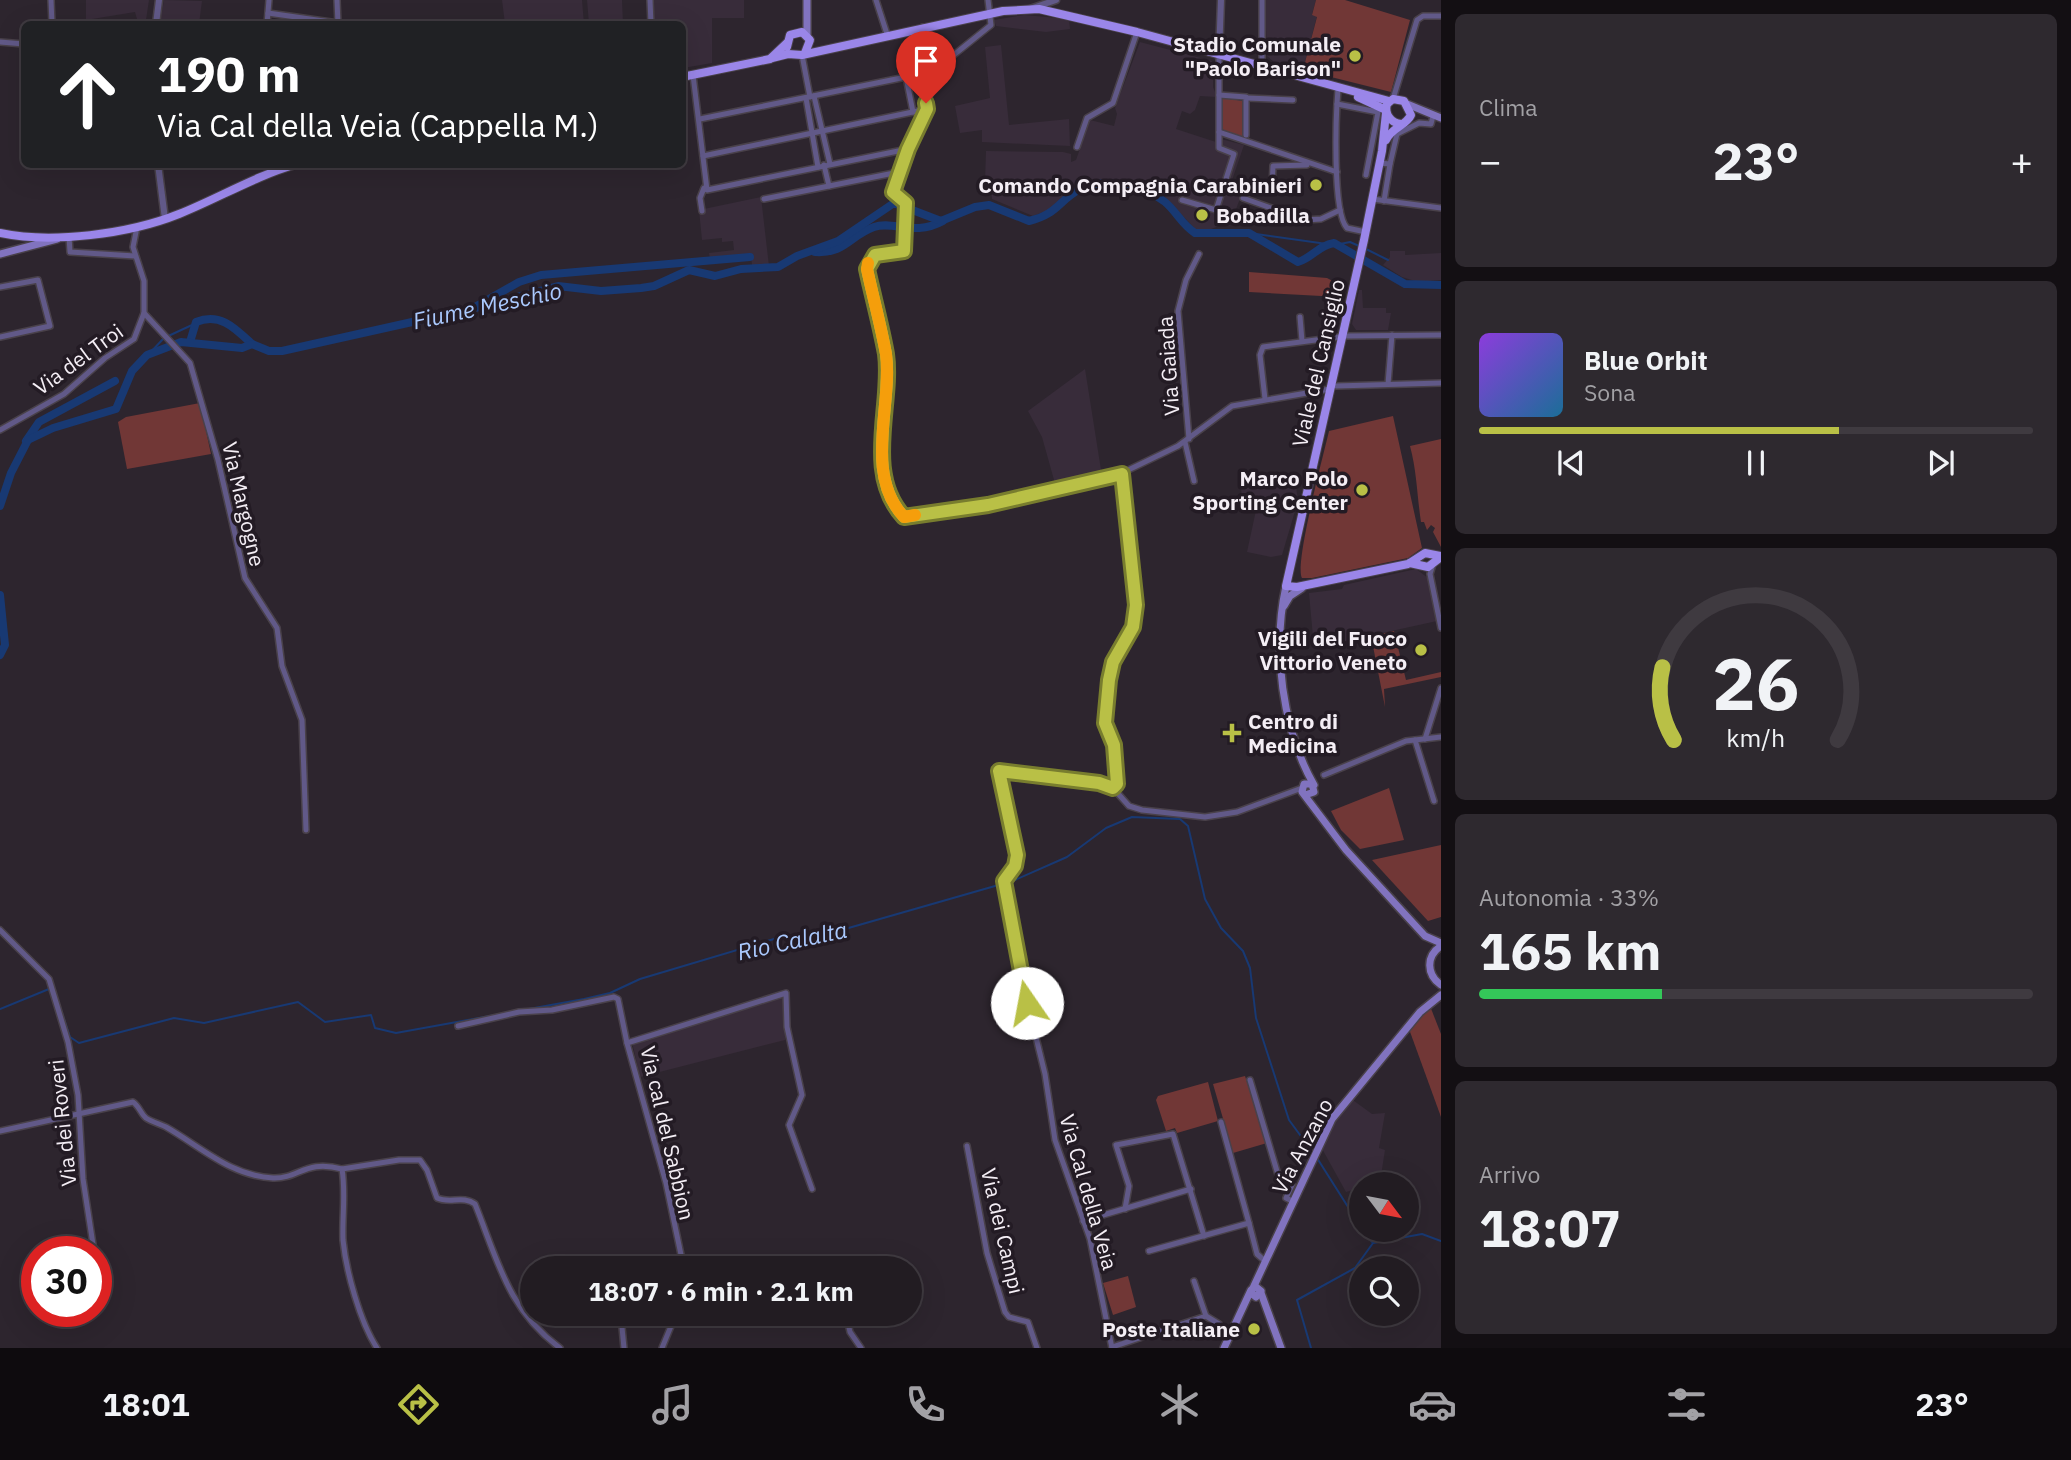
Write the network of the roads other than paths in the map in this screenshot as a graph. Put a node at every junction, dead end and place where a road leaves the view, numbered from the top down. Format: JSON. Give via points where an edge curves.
{"nodes":[{"id":1,"x":51,"y":0,"type":"edge"},
{"id":2,"x":159,"y":0,"type":"edge"},
{"id":3,"x":269,"y":0,"type":"edge"},
{"id":4,"x":337,"y":0,"type":"edge"},
{"id":5,"x":650,"y":0,"type":"edge"},
{"id":6,"x":876,"y":0,"type":"edge"},
{"id":7,"x":988,"y":0,"type":"edge"},
{"id":8,"x":1056,"y":0,"type":"edge"},
{"id":9,"x":1221,"y":0,"type":"edge"},
{"id":10,"x":1262,"y":0,"type":"edge"},
{"id":11,"x":807,"y":4,"type":"edge"},
{"id":12,"x":1030,"y":9,"type":"junction"},
{"id":13,"x":268,"y":13,"type":"junction"},
{"id":14,"x":990,"y":14,"type":"junction"},
{"id":15,"x":1441,"y":16,"type":"edge"},
{"id":16,"x":52,"y":21,"type":"edge"},
{"id":17,"x":156,"y":21,"type":"edge"},
{"id":18,"x":267,"y":21,"type":"edge"},
{"id":19,"x":319,"y":21,"type":"edge"},
{"id":20,"x":338,"y":21,"type":"edge"},
{"id":21,"x":650,"y":21,"type":"edge"},
{"id":22,"x":923,"y":27,"type":"junction"},
{"id":23,"x":796,"y":32,"type":"junction"},
{"id":24,"x":1137,"y":32,"type":"junction"},
{"id":25,"x":887,"y":34,"type":"junction"},
{"id":26,"x":808,"y":38,"type":"junction"},
{"id":27,"x":0,"y":42,"type":"edge"},
{"id":28,"x":787,"y":43,"type":"junction"},
{"id":29,"x":21,"y":44,"type":"edge"},
{"id":30,"x":829,"y":47,"type":"junction"},
{"id":31,"x":800,"y":54,"type":"junction"},
{"id":32,"x":1219,"y":55,"type":"junction"},
{"id":33,"x":772,"y":58,"type":"junction"},
{"id":34,"x":1262,"y":67,"type":"junction"},
{"id":35,"x":693,"y":75,"type":"junction"},
{"id":36,"x":686,"y":76,"type":"edge"},
{"id":37,"x":1340,"y":89,"type":"junction"},
{"id":38,"x":1219,"y":95,"type":"junction"},
{"id":39,"x":810,"y":97,"type":"junction"},
{"id":40,"x":1247,"y":98,"type":"junction"},
{"id":41,"x":1293,"y":100,"type":"dead end"},
{"id":42,"x":1337,"y":104,"type":"junction"},
{"id":43,"x":1394,"y":104,"type":"junction"},
{"id":44,"x":927,"y":106,"type":"junction"},
{"id":45,"x":914,"y":112,"type":"junction"},
{"id":46,"x":1437,"y":117,"type":"edge"},
{"id":47,"x":700,"y":119,"type":"junction"},
{"id":48,"x":1404,"y":122,"type":"junction"},
{"id":49,"x":821,"y":129,"type":"junction"},
{"id":50,"x":812,"y":131,"type":"junction"},
{"id":51,"x":1219,"y":132,"type":"junction"},
{"id":52,"x":1246,"y":135,"type":"dead end"},
{"id":53,"x":1077,"y":147,"type":"dead end"},
{"id":54,"x":908,"y":149,"type":"junction"},
{"id":55,"x":1382,"y":151,"type":"junction"},
{"id":56,"x":703,"y":156,"type":"junction"},
{"id":57,"x":1379,"y":163,"type":"junction"},
{"id":58,"x":1390,"y":164,"type":"junction"},
{"id":59,"x":824,"y":165,"type":"junction"},
{"id":60,"x":1314,"y":165,"type":"junction"},
{"id":61,"x":159,"y":168,"type":"edge"},
{"id":62,"x":279,"y":168,"type":"edge"},
{"id":63,"x":899,"y":172,"type":"junction"},
{"id":64,"x":1337,"y":172,"type":"junction"},
{"id":65,"x":1366,"y":175,"type":"dead end"},
{"id":66,"x":829,"y":186,"type":"junction"},
{"id":67,"x":1272,"y":188,"type":"dead end"},
{"id":68,"x":706,"y":189,"type":"junction"},
{"id":69,"x":1243,"y":198,"type":"dead end"},
{"id":70,"x":764,"y":199,"type":"dead end"},
{"id":71,"x":1372,"y":199,"type":"junction"},
{"id":72,"x":1182,"y":200,"type":"dead end"},
{"id":73,"x":1384,"y":201,"type":"junction"},
{"id":74,"x":1441,"y":208,"type":"edge"},
{"id":75,"x":1340,"y":210,"type":"junction"},
{"id":76,"x":702,"y":211,"type":"dead end"},
{"id":77,"x":165,"y":219,"type":"junction"},
{"id":78,"x":137,"y":227,"type":"junction"},
{"id":79,"x":1366,"y":232,"type":"junction"},
{"id":80,"x":0,"y":233,"type":"edge"},
{"id":81,"x":69,"y":237,"type":"junction"},
{"id":82,"x":59,"y":238,"type":"junction"},
{"id":83,"x":0,"y":254,"type":"edge"},
{"id":84,"x":1199,"y":254,"type":"dead end"},
{"id":85,"x":135,"y":257,"type":"junction"},
{"id":86,"x":0,"y":287,"type":"edge"},
{"id":87,"x":144,"y":313,"type":"junction"},
{"id":88,"x":1300,"y":317,"type":"dead end"},
{"id":89,"x":1392,"y":335,"type":"junction"},
{"id":90,"x":1441,"y":335,"type":"edge"},
{"id":91,"x":1342,"y":336,"type":"junction"},
{"id":92,"x":0,"y":337,"type":"edge"},
{"id":93,"x":1301,"y":341,"type":"junction"},
{"id":94,"x":1441,"y":383,"type":"edge"},
{"id":95,"x":1388,"y":384,"type":"junction"},
{"id":96,"x":1333,"y":388,"type":"junction"},
{"id":97,"x":1265,"y":399,"type":"junction"},
{"id":98,"x":0,"y":430,"type":"edge"},
{"id":99,"x":1187,"y":440,"type":"junction"},
{"id":100,"x":1122,"y":474,"type":"junction"},
{"id":101,"x":1194,"y":481,"type":"dead end"},
{"id":102,"x":1425,"y":554,"type":"junction"},
{"id":103,"x":1432,"y":562,"type":"edge"},
{"id":104,"x":1410,"y":563,"type":"junction"},
{"id":105,"x":1290,"y":566,"type":"junction"},
{"id":106,"x":1306,"y":585,"type":"junction"},
{"id":107,"x":1286,"y":586,"type":"junction"},
{"id":108,"x":1281,"y":613,"type":"junction"},
{"id":109,"x":1440,"y":616,"type":"edge"},
{"id":110,"x":1441,"y":628,"type":"edge"},
{"id":111,"x":1440,"y":693,"type":"edge"},
{"id":112,"x":1441,"y":737,"type":"edge"},
{"id":113,"x":1425,"y":739,"type":"junction"},
{"id":114,"x":1415,"y":740,"type":"junction"},
{"id":115,"x":1298,"y":747,"type":"junction"},
{"id":116,"x":1324,"y":775,"type":"dead end"},
{"id":117,"x":1113,"y":788,"type":"junction"},
{"id":118,"x":1314,"y":789,"type":"junction"},
{"id":119,"x":1303,"y":790,"type":"junction"},
{"id":120,"x":1434,"y":801,"type":"dead end"},
{"id":121,"x":306,"y":830,"type":"dead end"},
{"id":122,"x":1331,"y":831,"type":"junction"},
{"id":123,"x":0,"y":930,"type":"edge"},
{"id":124,"x":1425,"y":936,"type":"junction"},
{"id":125,"x":1441,"y":944,"type":"edge"},
{"id":126,"x":1430,"y":958,"type":"junction"},
{"id":127,"x":1433,"y":977,"type":"junction"},
{"id":128,"x":1441,"y":985,"type":"edge"},
{"id":129,"x":1441,"y":995,"type":"edge"},
{"id":130,"x":1429,"y":1001,"type":"junction"},
{"id":131,"x":458,"y":1026,"type":"dead end"},
{"id":132,"x":627,"y":1043,"type":"junction"},
{"id":133,"x":1250,"y":1080,"type":"dead end"},
{"id":134,"x":78,"y":1113,"type":"junction"},
{"id":135,"x":1221,"y":1122,"type":"dead end"},
{"id":136,"x":0,"y":1131,"type":"edge"},
{"id":137,"x":967,"y":1146,"type":"dead end"},
{"id":138,"x":342,"y":1169,"type":"junction"},
{"id":139,"x":812,"y":1189,"type":"dead end"},
{"id":140,"x":1191,"y":1189,"type":"junction"},
{"id":141,"x":1292,"y":1201,"type":"junction"},
{"id":142,"x":1125,"y":1209,"type":"junction"},
{"id":143,"x":1083,"y":1221,"type":"junction"},
{"id":144,"x":1249,"y":1223,"type":"junction"},
{"id":145,"x":92,"y":1236,"type":"edge"},
{"id":146,"x":1204,"y":1236,"type":"junction"},
{"id":147,"x":1149,"y":1251,"type":"dead end"},
{"id":148,"x":681,"y":1256,"type":"edge"},
{"id":149,"x":1265,"y":1261,"type":"junction"},
{"id":150,"x":1194,"y":1281,"type":"dead end"},
{"id":151,"x":1256,"y":1293,"type":"junction"},
{"id":152,"x":1206,"y":1316,"type":"junction"},
{"id":153,"x":1219,"y":1324,"type":"dead end"},
{"id":154,"x":623,"y":1326,"type":"edge"},
{"id":155,"x":671,"y":1326,"type":"edge"},
{"id":156,"x":849,"y":1326,"type":"edge"},
{"id":157,"x":377,"y":1348,"type":"edge"},
{"id":158,"x":560,"y":1348,"type":"edge"},
{"id":159,"x":624,"y":1348,"type":"edge"},
{"id":160,"x":662,"y":1348,"type":"edge"},
{"id":161,"x":862,"y":1348,"type":"edge"},
{"id":162,"x":1038,"y":1348,"type":"edge"},
{"id":163,"x":1112,"y":1348,"type":"edge"},
{"id":164,"x":1224,"y":1348,"type":"edge"},
{"id":165,"x":1281,"y":1348,"type":"edge"}],
"edges":[{"from":1,"to":16,"type":"street"},
{"from":2,"to":17,"type":"street"},
{"from":3,"to":13,"type":"street"},
{"from":4,"to":20,"type":"street"},
{"from":5,"to":21,"type":"street"},
{"from":6,"to":25,"type":"street"},
{"from":7,"to":14,"type":"street"},
{"from":8,"to":12,"type":"street"},
{"from":9,"to":32,"type":"street"},
{"from":10,"to":34,"type":"street"},
{"from":11,"to":23,"type":"main road"},
{"from":11,"to":26,"type":"main road"},
{"from":12,"to":14,"type":"main road"},
{"from":12,"to":24,"type":"main road"},
{"from":13,"to":18,"type":"street"},
{"from":13,"to":19,"type":"street"},
{"from":14,"to":22,"type":"main road"},
{"from":14,"to":44,"type":"street","via":[[986,32],[939,70]]},
{"from":15,"to":43,"type":"street","via":[[1417,20]]},
{"from":22,"to":25,"type":"main road"},
{"from":22,"to":44,"type":"street"},
{"from":23,"to":26,"type":"main road"},
{"from":23,"to":28,"type":"main road"},
{"from":24,"to":32,"type":"main road"},
{"from":24,"to":53,"type":"street","via":[[1114,101],[1087,118]]},
{"from":25,"to":30,"type":"main road"},
{"from":26,"to":30,"type":"main road"},
{"from":26,"to":31,"type":"main road"},
{"from":27,"to":29,"type":"street"},
{"from":28,"to":31,"type":"main road"},
{"from":28,"to":33,"type":"main road"},
{"from":30,"to":31,"type":"main road"},
{"from":31,"to":33,"type":"main road"},
{"from":31,"to":39,"type":"street"},
{"from":32,"to":34,"type":"main road"},
{"from":32,"to":38,"type":"street"},
{"from":33,"to":35,"type":"main road"},
{"from":34,"to":37,"type":"main road"},
{"from":35,"to":36,"type":"main road"},
{"from":35,"to":47,"type":"street"},
{"from":37,"to":42,"type":"street"},
{"from":37,"to":43,"type":"main road"},
{"from":38,"to":40,"type":"street"},
{"from":38,"to":51,"type":"street"},
{"from":39,"to":45,"type":"street","via":[[906,77]]},
{"from":39,"to":47,"type":"street"},
{"from":39,"to":49,"type":"street"},
{"from":39,"to":50,"type":"street"},
{"from":40,"to":41,"type":"street"},
{"from":40,"to":52,"type":"street"},
{"from":42,"to":64,"type":"street"},
{"from":42,"to":65,"type":"street","via":[[1378,112]]},
{"from":43,"to":46,"type":"main road"},
{"from":43,"to":48,"type":"main road","via":[[1391,120]]},
{"from":43,"to":48,"type":"main road","via":[[1411,115]]},
{"from":43,"to":55,"type":"main road","name":"Viale del Cansiglio"},
{"from":44,"to":45,"type":"street"},
{"from":44,"to":54,"type":"street"},
{"from":45,"to":49,"type":"street"},
{"from":46,"to":48,"type":"main road","via":[[1416,116]]},
{"from":46,"to":58,"type":"street","via":[[1431,124],[1419,123],[1395,135]]},
{"from":47,"to":56,"type":"street"},
{"from":48,"to":55,"type":"main road","name":"Viale del Cansiglio","via":[[1392,130]]},
{"from":49,"to":50,"type":"street"},
{"from":49,"to":59,"type":"street"},
{"from":50,"to":56,"type":"street"},
{"from":50,"to":59,"type":"street"},
{"from":51,"to":60,"type":"street"},
{"from":51,"to":72,"type":"street","via":[[1219,148],[1234,154],[1216,209]]},
{"from":54,"to":59,"type":"street"},
{"from":54,"to":63,"type":"street"},
{"from":55,"to":57,"type":"main road","name":"Viale del Cansiglio"},
{"from":56,"to":68,"type":"street"},
{"from":57,"to":58,"type":"street"},
{"from":57,"to":71,"type":"main road","name":"Viale del Cansiglio"},
{"from":58,"to":73,"type":"street"},
{"from":59,"to":66,"type":"street"},
{"from":59,"to":68,"type":"street"},
{"from":60,"to":64,"type":"street"},
{"from":60,"to":67,"type":"street","via":[[1273,166]]},
{"from":61,"to":77,"type":"street"},
{"from":62,"to":77,"type":"main road"},
{"from":63,"to":66,"type":"street"},
{"from":63,"to":100,"type":"street","via":[[893,192],[906,206],[904,251],[875,255],[867,269],[886,356],[882,445],[886,483],[904,517],[988,505]]},
{"from":64,"to":75,"type":"street"},
{"from":66,"to":70,"type":"street"},
{"from":68,"to":76,"type":"street","via":[[700,198]]},
{"from":69,"to":75,"type":"street","via":[[1306,220]]},
{"from":71,"to":73,"type":"street"},
{"from":71,"to":79,"type":"main road","name":"Viale del Cansiglio"},
{"from":73,"to":74,"type":"street"},
{"from":75,"to":79,"type":"street","via":[[1344,226]]},
{"from":77,"to":78,"type":"main road"},
{"from":78,"to":81,"type":"main road"},
{"from":78,"to":85,"type":"street"},
{"from":79,"to":91,"type":"main road","name":"Viale del Cansiglio"},
{"from":80,"to":82,"type":"main road"},
{"from":81,"to":82,"type":"main road"},
{"from":81,"to":85,"type":"street","via":[[70,252]]},
{"from":82,"to":83,"type":"main road"},
{"from":84,"to":99,"type":"street","name":"Via Gaiada","via":[[1178,311]]},
{"from":85,"to":87,"type":"street","via":[[144,281]]},
{"from":86,"to":92,"type":"street","via":[[38,280],[50,326]]},
{"from":87,"to":98,"type":"street","name":"Via del Troi","via":[[138,334],[64,394]]},
{"from":87,"to":121,"type":"street","name":"Via Margogne","via":[[190,363],[245,578],[277,628],[282,666],[302,720]]},
{"from":88,"to":93,"type":"street"},
{"from":89,"to":90,"type":"street"},
{"from":89,"to":91,"type":"street"},
{"from":89,"to":95,"type":"street"},
{"from":91,"to":93,"type":"street"},
{"from":91,"to":96,"type":"main road","name":"Viale del Cansiglio"},
{"from":93,"to":97,"type":"street","via":[[1261,349]]},
{"from":94,"to":95,"type":"street"},
{"from":95,"to":96,"type":"street"},
{"from":96,"to":97,"type":"street"},
{"from":96,"to":105,"type":"main road","name":"Viale del Cansiglio"},
{"from":97,"to":99,"type":"street","via":[[1227,408]]},
{"from":99,"to":100,"type":"street"},
{"from":99,"to":101,"type":"street","name":"Via Gaiada"},
{"from":100,"to":117,"type":"street","via":[[1136,605],[1133,627],[1113,662],[1109,680],[1105,723],[1114,745],[1118,780]]},
{"from":102,"to":103,"type":"main road"},
{"from":102,"to":103,"type":"main road"},
{"from":102,"to":104,"type":"main road"},
{"from":103,"to":104,"type":"main road"},
{"from":103,"to":109,"type":"street","via":[[1430,574]]},
{"from":104,"to":106,"type":"main road"},
{"from":105,"to":106,"type":"main road","via":[[1296,581]]},
{"from":105,"to":107,"type":"main road","name":"Viale del Cansiglio"},
{"from":106,"to":107,"type":"main road"},
{"from":106,"to":108,"type":"main road","via":[[1290,596]]},
{"from":107,"to":108,"type":"main road","name":"Viale del Cansiglio"},
{"from":108,"to":115,"type":"main road","name":"Viale del Cansiglio","via":[[1280,668]]},
{"from":109,"to":110,"type":"street"},
{"from":111,"to":113,"type":"street"},
{"from":112,"to":113,"type":"street"},
{"from":113,"to":114,"type":"street"},
{"from":114,"to":116,"type":"street"},
{"from":114,"to":120,"type":"street"},
{"from":115,"to":118,"type":"main road","name":"Viale del Cansiglio"},
{"from":115,"to":119,"type":"main road","name":"Viale del Cansiglio"},
{"from":117,"to":119,"type":"street","via":[[1129,806],[1205,817],[1237,812]]},
{"from":117,"to":143,"type":"street","name":"Via Cal della Veia","via":[[999,774],[1017,855],[1005,884],[1027,1003],[1055,1140]]},
{"from":118,"to":119,"type":"main road"},
{"from":118,"to":119,"type":"main road"},
{"from":118,"to":122,"type":"main road","name":"Viale del Cansiglio","via":[[1315,802]]},
{"from":119,"to":122,"type":"main road","name":"Viale del Cansiglio"},
{"from":122,"to":124,"type":"main road","name":"Viale del Cansiglio"},
{"from":123,"to":134,"type":"street","name":"Via dei Roveri","via":[[48,979],[72,1057]]},
{"from":124,"to":125,"type":"main road","name":"Viale del Cansiglio"},
{"from":124,"to":126,"type":"main road","name":"Viale del Cansiglio"},
{"from":125,"to":126,"type":"main road"},
{"from":126,"to":127,"type":"main road","name":"Viale del Cansiglio"},
{"from":127,"to":128,"type":"main road"},
{"from":127,"to":130,"type":"main road"},
{"from":129,"to":130,"type":"main road","name":"Via Anzano"},
{"from":130,"to":141,"type":"main road","name":"Via Anzano","via":[[1343,1104],[1315,1149]]},
{"from":131,"to":132,"type":"street","via":[[614,997]]},
{"from":132,"to":139,"type":"street","name":"Via cal del Sabbion","via":[[786,993],[789,1038],[802,1095],[789,1125]]},
{"from":132,"to":148,"type":"street","name":"Via cal del Sabbion"},
{"from":133,"to":141,"type":"street","via":[[1279,1178],[1292,1185],[1286,1198]]},
{"from":134,"to":136,"type":"street"},
{"from":134,"to":138,"type":"street","via":[[136,1102],[145,1118],[217,1161],[270,1178],[306,1167]]},
{"from":134,"to":145,"type":"street","name":"Via dei Roveri"},
{"from":135,"to":144,"type":"street"},
{"from":137,"to":162,"type":"street","name":"Via dei Campi","via":[[987,1253],[1005,1312],[1028,1322]]},
{"from":138,"to":157,"type":"street","via":[[343,1242],[365,1324]]},
{"from":138,"to":158,"type":"street","via":[[412,1158],[424,1164],[437,1198],[475,1204],[518,1307]]},
{"from":140,"to":142,"type":"street"},
{"from":140,"to":142,"type":"street","via":[[1174,1134],[1116,1145],[1129,1186]]},
{"from":140,"to":146,"type":"street"},
{"from":141,"to":149,"type":"main road","name":"Via Anzano"},
{"from":142,"to":143,"type":"street"},
{"from":143,"to":163,"type":"street","name":"Via Cal della Veia"},
{"from":144,"to":146,"type":"street"},
{"from":144,"to":149,"type":"street","via":[[1259,1257]]},
{"from":146,"to":147,"type":"street"},
{"from":149,"to":151,"type":"main road","name":"Via Anzano"},
{"from":150,"to":152,"type":"street"},
{"from":151,"to":164,"type":"main road","name":"Via Anzano"},
{"from":151,"to":165,"type":"main road","via":[[1267,1305]]},
{"from":152,"to":153,"type":"street"},
{"from":152,"to":163,"type":"street"},
{"from":154,"to":159,"type":"street"},
{"from":155,"to":160,"type":"street"},
{"from":156,"to":161,"type":"street"}]}
